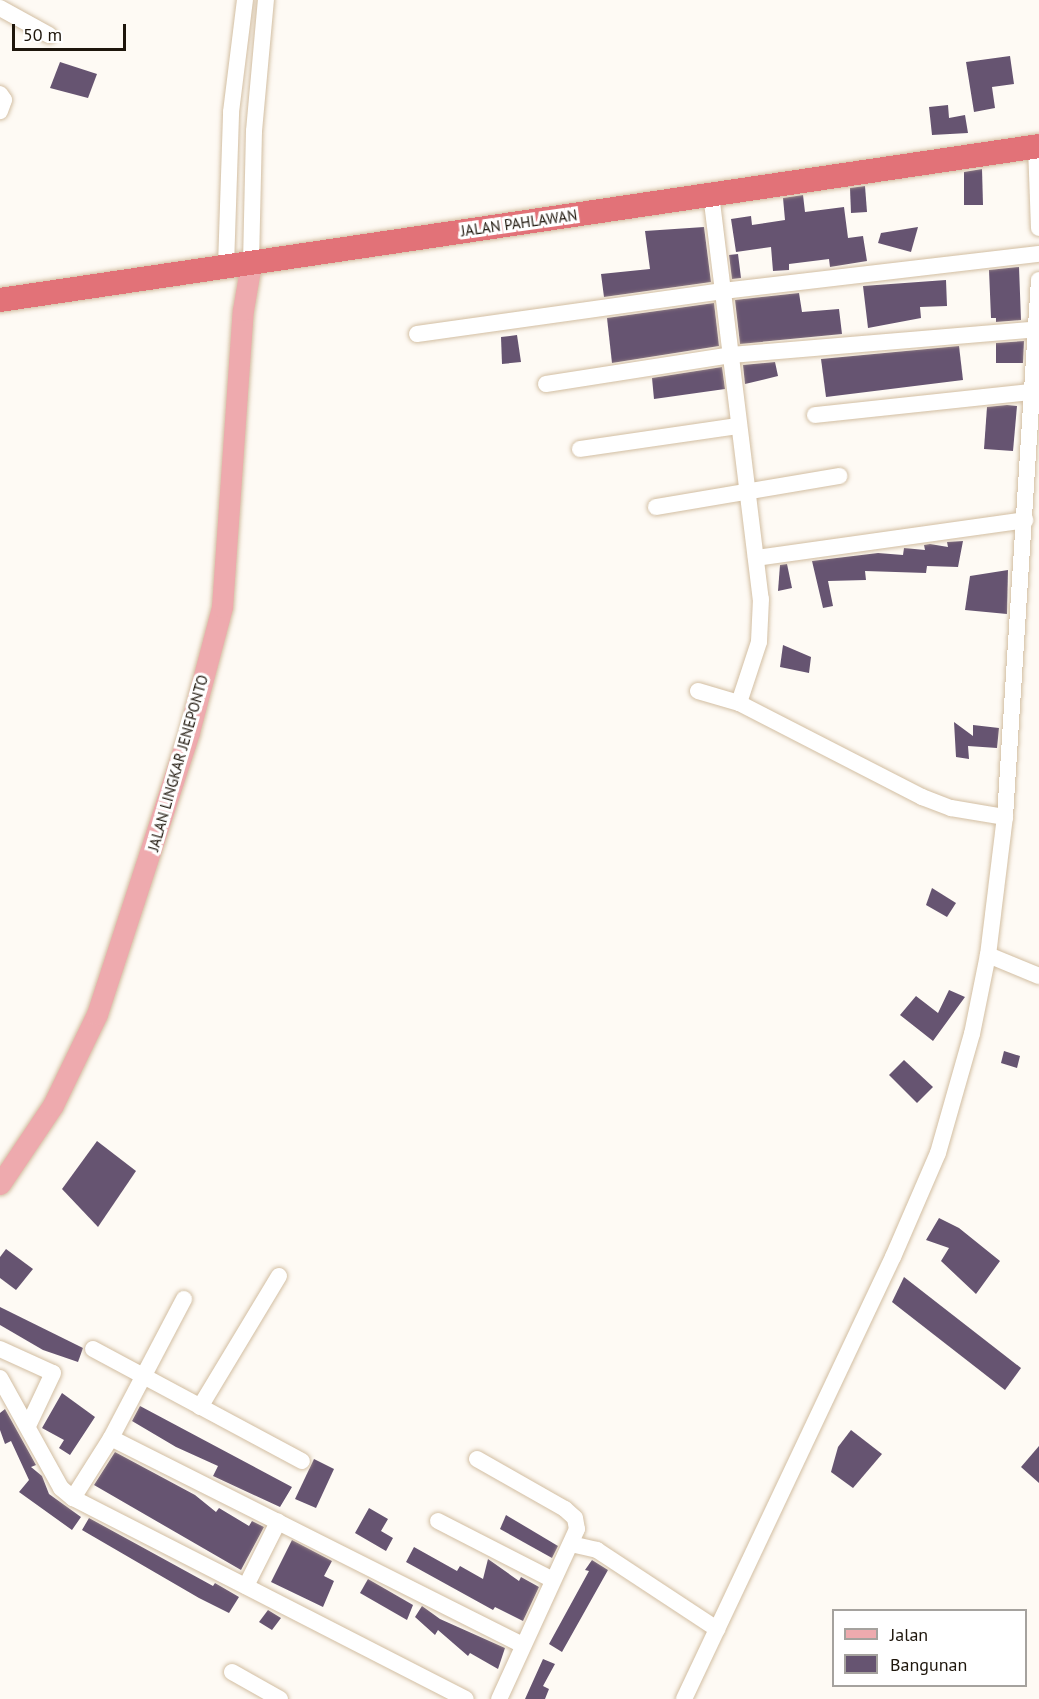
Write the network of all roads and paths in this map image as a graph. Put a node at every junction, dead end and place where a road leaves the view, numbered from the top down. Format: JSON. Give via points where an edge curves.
{"nodes":[{"id":1,"x":245,"y":0,"type":"edge"},
{"id":2,"x":266,"y":0,"type":"edge"},
{"id":3,"x":0,"y":8,"type":"edge"},
{"id":4,"x":49,"y":35,"type":"dead end"},
{"id":5,"x":0,"y":94,"type":"edge"},
{"id":6,"x":0,"y":111,"type":"edge"},
{"id":7,"x":1037,"y":146,"type":"edge"},
{"id":8,"x":711,"y":194,"type":"junction"},
{"id":9,"x":1039,"y":228,"type":"edge"},
{"id":10,"x":1039,"y":254,"type":"edge"},
{"id":11,"x":251,"y":262,"type":"junction"},
{"id":12,"x":226,"y":266,"type":"junction"},
{"id":13,"x":1039,"y":280,"type":"edge"},
{"id":14,"x":723,"y":291,"type":"junction"},
{"id":15,"x":0,"y":300,"type":"edge"},
{"id":16,"x":243,"y":310,"type":"junction"},
{"id":17,"x":1038,"y":329,"type":"edge"},
{"id":18,"x":417,"y":334,"type":"dead end"},
{"id":19,"x":731,"y":355,"type":"junction"},
{"id":20,"x":546,"y":384,"type":"dead end"},
{"id":21,"x":1032,"y":392,"type":"junction"},
{"id":22,"x":815,"y":415,"type":"dead end"},
{"id":23,"x":738,"y":426,"type":"junction"},
{"id":24,"x":580,"y":449,"type":"dead end"},
{"id":25,"x":839,"y":476,"type":"dead end"},
{"id":26,"x":747,"y":490,"type":"junction"},
{"id":27,"x":656,"y":507,"type":"dead end"},
{"id":28,"x":1025,"y":520,"type":"junction"},
{"id":29,"x":1032,"y":554,"type":"edge"},
{"id":30,"x":756,"y":558,"type":"junction"},
{"id":31,"x":698,"y":691,"type":"dead end"},
{"id":32,"x":739,"y":703,"type":"junction"},
{"id":33,"x":1005,"y":817,"type":"junction"},
{"id":34,"x":988,"y":955,"type":"junction"},
{"id":35,"x":1039,"y":976,"type":"edge"},
{"id":36,"x":0,"y":1184,"type":"edge"},
{"id":37,"x":279,"y":1276,"type":"dead end"},
{"id":38,"x":184,"y":1299,"type":"dead end"},
{"id":39,"x":0,"y":1349,"type":"edge"},
{"id":40,"x":93,"y":1349,"type":"dead end"},
{"id":41,"x":142,"y":1376,"type":"junction"},
{"id":42,"x":0,"y":1378,"type":"edge"},
{"id":43,"x":200,"y":1407,"type":"junction"},
{"id":44,"x":28,"y":1426,"type":"junction"},
{"id":45,"x":111,"y":1438,"type":"junction"},
{"id":46,"x":477,"y":1459,"type":"dead end"},
{"id":47,"x":302,"y":1461,"type":"dead end"},
{"id":48,"x":73,"y":1498,"type":"junction"},
{"id":49,"x":438,"y":1521,"type":"dead end"},
{"id":50,"x":278,"y":1522,"type":"junction"},
{"id":51,"x":572,"y":1545,"type":"junction"},
{"id":52,"x":553,"y":1580,"type":"junction"},
{"id":53,"x":246,"y":1586,"type":"junction"},
{"id":54,"x":717,"y":1629,"type":"junction"},
{"id":55,"x":523,"y":1644,"type":"junction"},
{"id":56,"x":232,"y":1672,"type":"dead end"},
{"id":57,"x":280,"y":1699,"type":"edge"},
{"id":58,"x":465,"y":1699,"type":"edge"},
{"id":59,"x":499,"y":1699,"type":"edge"},
{"id":60,"x":684,"y":1699,"type":"edge"}],
"edges":[{"from":1,"to":12,"type":"street","via":[[231,112]]},
{"from":2,"to":11,"type":"street","via":[[254,131]]},
{"from":3,"to":4,"type":"street"},
{"from":5,"to":6,"type":"street","via":[[4,100]]},
{"from":7,"to":8,"type":"highway","name":"JALAN PAHLAWAN"},
{"from":7,"to":9,"type":"street"},
{"from":8,"to":11,"type":"highway","name":"JALAN PAHLAWAN"},
{"from":8,"to":14,"type":"street"},
{"from":10,"to":14,"type":"street"},
{"from":11,"to":12,"type":"highway","name":"JALAN PAHLAWAN"},
{"from":11,"to":16,"type":"main road","name":"JALAN LINGKAR JENEPONTO"},
{"from":12,"to":15,"type":"highway","name":"JALAN PAHLAWAN"},
{"from":12,"to":16,"type":"main road","name":"JALAN LINGKAR JENEPONTO"},
{"from":13,"to":17,"type":"street"},
{"from":14,"to":18,"type":"street"},
{"from":14,"to":19,"type":"street"},
{"from":16,"to":36,"type":"main road","name":"JALAN LINGKAR JENEPONTO","via":[[222,607],[189,732],[98,1014],[53,1105]]},
{"from":17,"to":19,"type":"street"},
{"from":17,"to":21,"type":"street"},
{"from":19,"to":20,"type":"street"},
{"from":19,"to":23,"type":"street"},
{"from":21,"to":22,"type":"street"},
{"from":21,"to":28,"type":"street"},
{"from":23,"to":24,"type":"street"},
{"from":23,"to":26,"type":"street"},
{"from":25,"to":26,"type":"street"},
{"from":26,"to":27,"type":"street"},
{"from":26,"to":30,"type":"street"},
{"from":28,"to":29,"type":"street"},
{"from":28,"to":30,"type":"street"},
{"from":29,"to":33,"type":"street"},
{"from":30,"to":32,"type":"street","via":[[761,599],[759,642]]},
{"from":31,"to":32,"type":"street"},
{"from":32,"to":33,"type":"street","via":[[922,797],[951,808]]},
{"from":33,"to":34,"type":"street"},
{"from":34,"to":35,"type":"street"},
{"from":34,"to":54,"type":"street","via":[[957,1092],[938,1153]]},
{"from":37,"to":43,"type":"street"},
{"from":38,"to":41,"type":"street"},
{"from":39,"to":44,"type":"street","via":[[53,1373]]},
{"from":40,"to":41,"type":"street"},
{"from":41,"to":43,"type":"street"},
{"from":41,"to":45,"type":"street"},
{"from":42,"to":44,"type":"street"},
{"from":43,"to":47,"type":"street"},
{"from":44,"to":48,"type":"street","via":[[61,1488]]},
{"from":45,"to":48,"type":"street"},
{"from":45,"to":50,"type":"street"},
{"from":46,"to":51,"type":"street","via":[[565,1509],[574,1518],[577,1529]]},
{"from":48,"to":53,"type":"street"},
{"from":49,"to":52,"type":"street"},
{"from":50,"to":53,"type":"street"},
{"from":50,"to":55,"type":"street"},
{"from":51,"to":52,"type":"street"},
{"from":51,"to":54,"type":"street","via":[[597,1550]]},
{"from":52,"to":55,"type":"street"},
{"from":53,"to":58,"type":"street"},
{"from":54,"to":60,"type":"street"},
{"from":55,"to":59,"type":"street"},
{"from":56,"to":57,"type":"street"}]}
